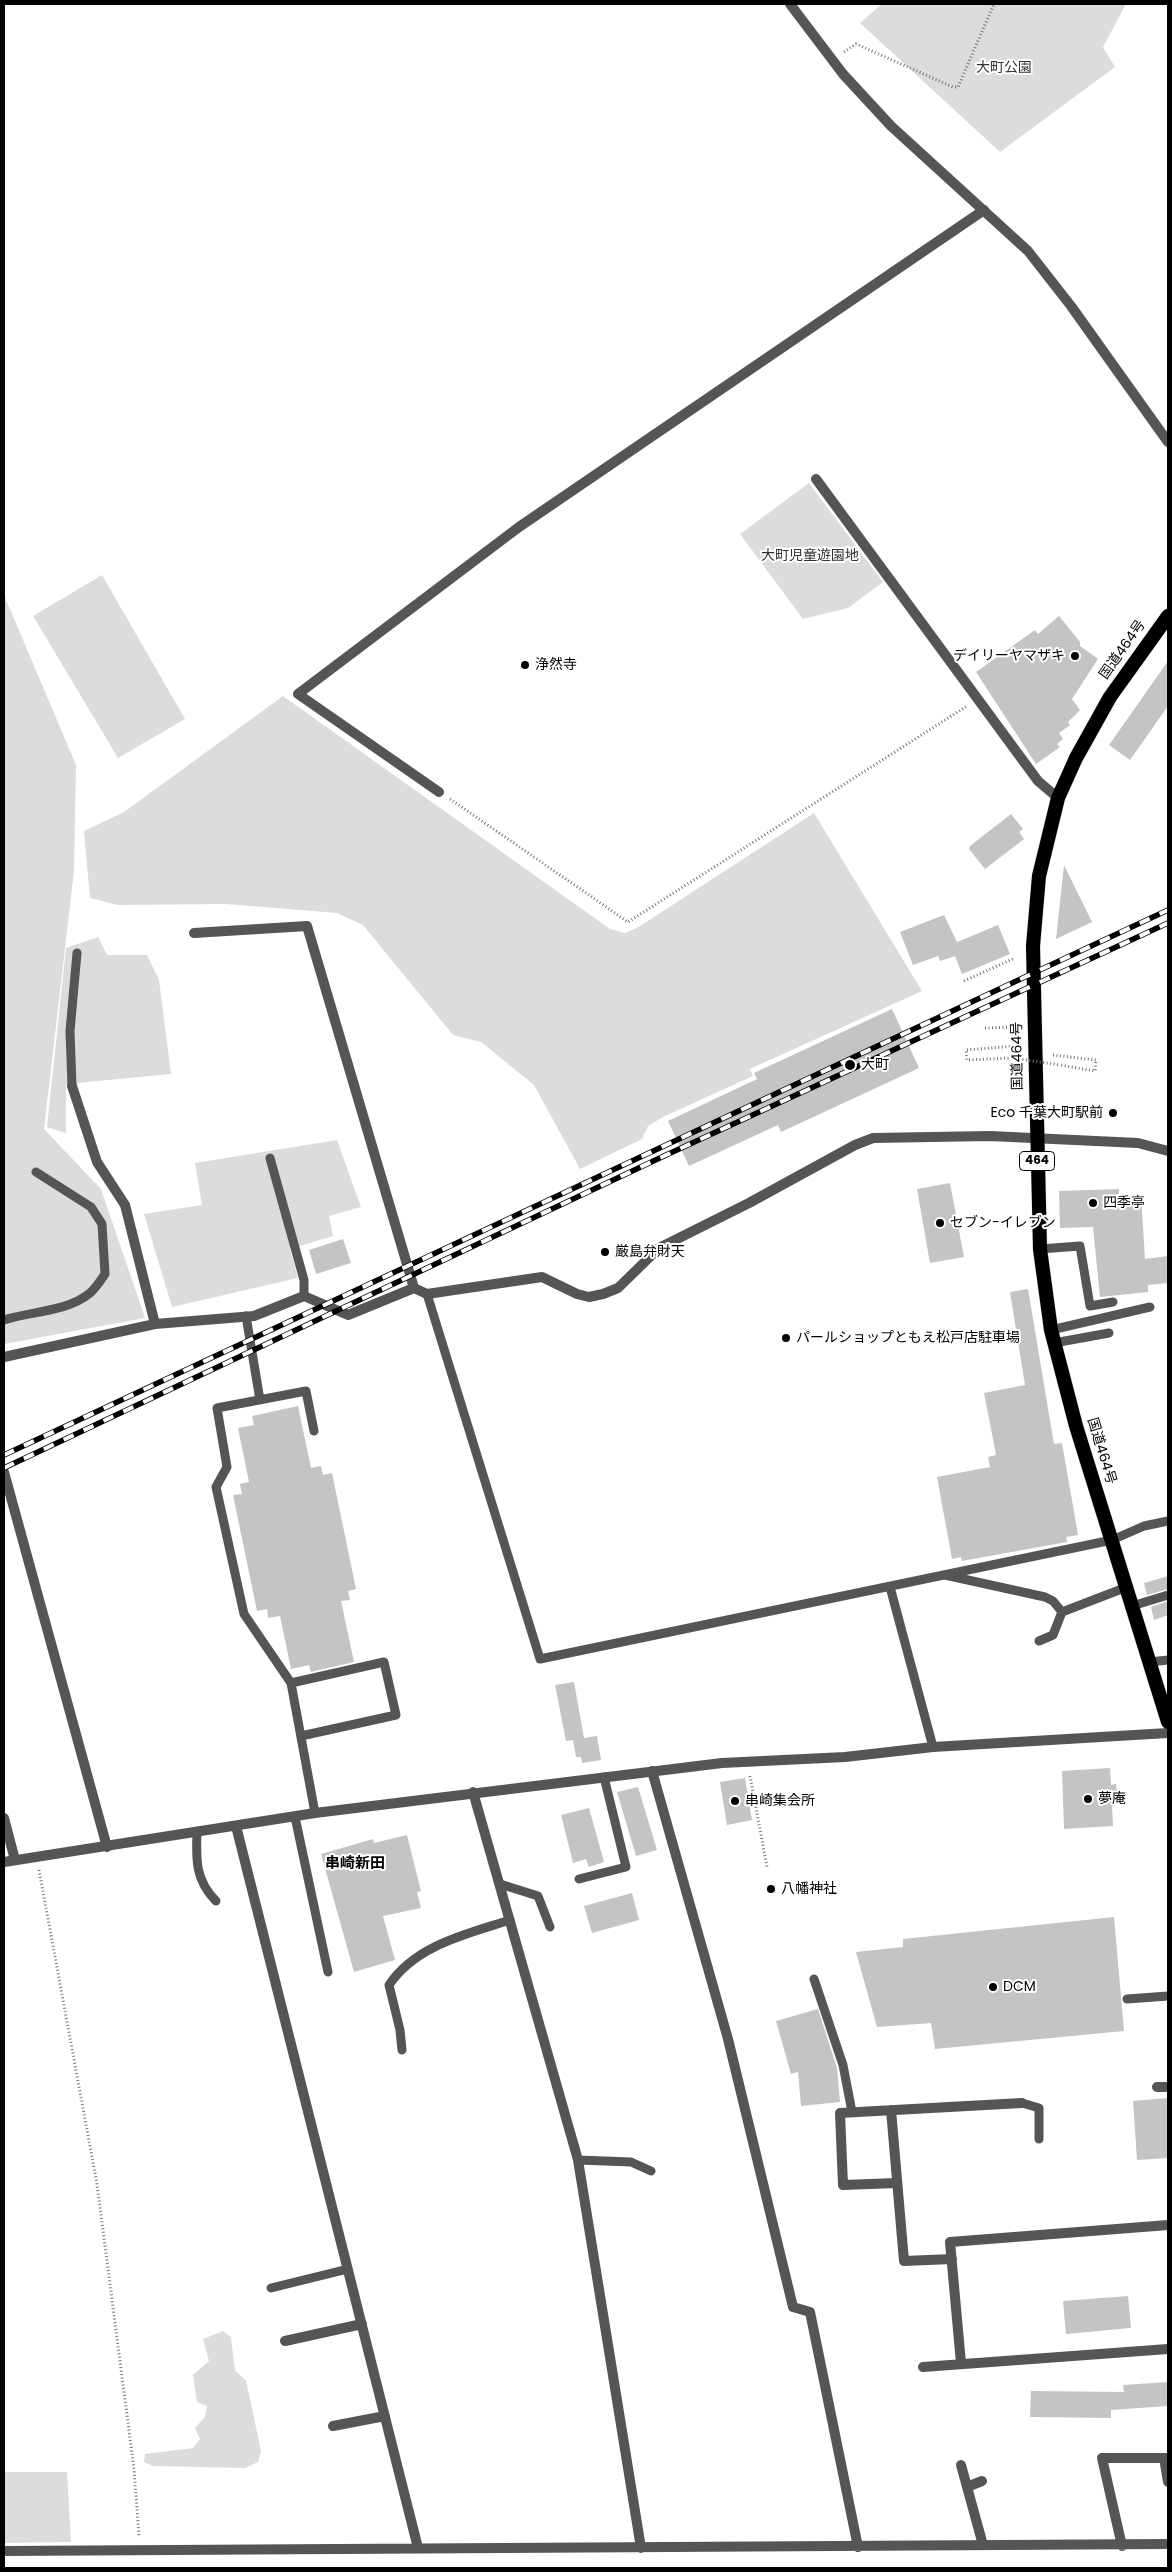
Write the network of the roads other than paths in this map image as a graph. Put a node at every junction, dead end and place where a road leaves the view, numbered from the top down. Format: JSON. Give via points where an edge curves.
{"nodes":[{"id":1,"x":790,"y":4,"type":"edge"},
{"id":2,"x":984,"y":210,"type":"junction"},
{"id":3,"x":1168,"y":442,"type":"edge"},
{"id":4,"x":816,"y":479,"type":"dead end"},
{"id":5,"x":1168,"y":616,"type":"edge"},
{"id":6,"x":439,"y":792,"type":"road end"},
{"id":7,"x":1058,"y":798,"type":"junction"},
{"id":8,"x":194,"y":933,"type":"dead end"},
{"id":9,"x":77,"y":953,"type":"dead end"},
{"id":10,"x":72,"y":1086,"type":"joint"},
{"id":11,"x":1036,"y":1139,"type":"junction"},
{"id":12,"x":1168,"y":1151,"type":"edge"},
{"id":13,"x":270,"y":1158,"type":"dead end"},
{"id":14,"x":36,"y":1172,"type":"dead end"},
{"id":15,"x":1040,"y":1249,"type":"junction"},
{"id":16,"x":414,"y":1288,"type":"junction"},
{"id":17,"x":427,"y":1294,"type":"junction"},
{"id":18,"x":304,"y":1296,"type":"junction"},
{"id":19,"x":1113,"y":1302,"type":"dead end"},
{"id":20,"x":1150,"y":1307,"type":"dead end"},
{"id":21,"x":246,"y":1316,"type":"junction"},
{"id":22,"x":4,"y":1320,"type":"edge"},
{"id":23,"x":155,"y":1324,"type":"junction"},
{"id":24,"x":1109,"y":1333,"type":"dead end"},
{"id":25,"x":1053,"y":1336,"type":"junction"},
{"id":26,"x":4,"y":1357,"type":"edge"},
{"id":27,"x":260,"y":1400,"type":"junction"},
{"id":28,"x":314,"y":1431,"type":"dead end"},
{"id":29,"x":4,"y":1472,"type":"edge"},
{"id":30,"x":1168,"y":1521,"type":"edge"},
{"id":31,"x":1112,"y":1540,"type":"junction"},
{"id":32,"x":940,"y":1574,"type":"junction"},
{"id":33,"x":890,"y":1587,"type":"junction"},
{"id":34,"x":1127,"y":1587,"type":"junction"},
{"id":35,"x":1168,"y":1595,"type":"edge"},
{"id":36,"x":1132,"y":1606,"type":"junction"},
{"id":37,"x":1062,"y":1612,"type":"junction"},
{"id":38,"x":1039,"y":1641,"type":"dead end"},
{"id":39,"x":1168,"y":1660,"type":"edge"},
{"id":40,"x":1150,"y":1662,"type":"junction"},
{"id":41,"x":291,"y":1683,"type":"junction"},
{"id":42,"x":1168,"y":1722,"type":"edge"},
{"id":43,"x":1168,"y":1733,"type":"edge"},
{"id":44,"x":301,"y":1736,"type":"junction"},
{"id":45,"x":933,"y":1747,"type":"junction"},
{"id":46,"x":652,"y":1771,"type":"junction"},
{"id":47,"x":604,"y":1777,"type":"junction"},
{"id":48,"x":474,"y":1792,"type":"junction"},
{"id":49,"x":316,"y":1813,"type":"junction"},
{"id":50,"x":295,"y":1817,"type":"junction"},
{"id":51,"x":4,"y":1818,"type":"edge"},
{"id":52,"x":236,"y":1826,"type":"junction"},
{"id":53,"x":197,"y":1832,"type":"junction"},
{"id":54,"x":107,"y":1847,"type":"junction"},
{"id":55,"x":15,"y":1860,"type":"junction"},
{"id":56,"x":4,"y":1862,"type":"edge"},
{"id":57,"x":579,"y":1878,"type":"dead end"},
{"id":58,"x":500,"y":1884,"type":"junction"},
{"id":59,"x":216,"y":1901,"type":"dead end"},
{"id":60,"x":510,"y":1920,"type":"junction"},
{"id":61,"x":550,"y":1927,"type":"dead end"},
{"id":62,"x":328,"y":1972,"type":"dead end"},
{"id":63,"x":814,"y":1978,"type":"dead end"},
{"id":64,"x":1168,"y":1996,"type":"edge"},
{"id":65,"x":1126,"y":1999,"type":"dead end"},
{"id":66,"x":402,"y":2050,"type":"dead end"},
{"id":67,"x":1168,"y":2087,"type":"edge"},
{"id":68,"x":1157,"y":2088,"type":"dead end"},
{"id":69,"x":1022,"y":2103,"type":"joint"},
{"id":70,"x":891,"y":2110,"type":"junction"},
{"id":71,"x":852,"y":2112,"type":"junction"},
{"id":72,"x":1039,"y":2139,"type":"dead end"},
{"id":73,"x":578,"y":2160,"type":"junction"},
{"id":74,"x":651,"y":2171,"type":"dead end"},
{"id":75,"x":897,"y":2183,"type":"junction"},
{"id":76,"x":1168,"y":2225,"type":"edge"},
{"id":77,"x":952,"y":2259,"type":"junction"},
{"id":78,"x":348,"y":2269,"type":"junction"},
{"id":79,"x":271,"y":2288,"type":"dead end"},
{"id":80,"x":362,"y":2324,"type":"junction"},
{"id":81,"x":285,"y":2341,"type":"dead end"},
{"id":82,"x":1168,"y":2348,"type":"edge"},
{"id":83,"x":962,"y":2364,"type":"junction"},
{"id":84,"x":923,"y":2368,"type":"dead end"},
{"id":85,"x":385,"y":2416,"type":"junction"},
{"id":86,"x":333,"y":2426,"type":"dead end"},
{"id":87,"x":1166,"y":2458,"type":"edge"},
{"id":88,"x":961,"y":2465,"type":"dead end"},
{"id":89,"x":982,"y":2482,"type":"dead end"},
{"id":90,"x":1168,"y":2482,"type":"edge"},
{"id":91,"x":967,"y":2487,"type":"junction"},
{"id":92,"x":1168,"y":2544,"type":"edge"},
{"id":93,"x":983,"y":2545,"type":"junction"},
{"id":94,"x":1122,"y":2546,"type":"junction"},
{"id":95,"x":858,"y":2547,"type":"junction"},
{"id":96,"x":418,"y":2548,"type":"junction"},
{"id":97,"x":641,"y":2548,"type":"junction"},
{"id":98,"x":4,"y":2551,"type":"edge"}],
"edges":[{"from":1,"to":2,"type":"street","via":[[843,74],[891,126]]},
{"from":2,"to":3,"type":"street","via":[[1028,251]]},
{"from":2,"to":6,"type":"street","via":[[519,527],[298,694]]},
{"from":4,"to":7,"type":"street","via":[[1038,781]]},
{"from":5,"to":7,"type":"highway","name":"国道464号","number":"464","via":[[1110,698]]},
{"from":7,"to":11,"type":"highway","name":"国道464号","number":"464","via":[[1039,876],[1033,946]]},
{"from":8,"to":16,"type":"street","via":[[307,926]]},
{"from":9,"to":10,"type":"lane","via":[[70,1030]]},
{"from":10,"to":23,"type":"street","via":[[97,1162],[125,1205]]},
{"from":11,"to":12,"type":"street","via":[[1138,1143]]},
{"from":11,"to":15,"type":"highway","name":"国道464号","number":"464"},
{"from":11,"to":17,"type":"street","via":[[965,1135],[873,1138],[659,1248],[618,1288],[603,1294],[589,1297],[577,1294],[542,1277]]},
{"from":13,"to":18,"type":"lane","via":[[304,1280]]},
{"from":14,"to":22,"type":"lane","via":[[91,1207],[102,1224],[105,1274],[90,1293],[74,1302],[58,1309]]},
{"from":15,"to":19,"type":"lane","via":[[1080,1246],[1090,1306]]},
{"from":15,"to":25,"type":"highway","name":"国道464号","number":"464"},
{"from":16,"to":17,"type":"street"},
{"from":16,"to":18,"type":"street","via":[[348,1315]]},
{"from":17,"to":33,"type":"lane","via":[[540,1659]]},
{"from":18,"to":21,"type":"street","via":[[254,1316]]},
{"from":20,"to":25,"type":"lane"},
{"from":21,"to":23,"type":"street"},
{"from":21,"to":27,"type":"lane"},
{"from":23,"to":26,"type":"street"},
{"from":24,"to":25,"type":"lane"},
{"from":25,"to":31,"type":"highway","name":"国道464号","number":"464","via":[[1076,1426]]},
{"from":27,"to":28,"type":"lane","via":[[306,1391]]},
{"from":27,"to":41,"type":"lane","via":[[217,1408],[227,1467],[216,1487],[244,1614]]},
{"from":29,"to":54,"type":"street"},
{"from":30,"to":31,"type":"lane","via":[[1144,1526]]},
{"from":31,"to":32,"type":"lane"},
{"from":31,"to":34,"type":"highway","name":"国道464号","number":"464"},
{"from":32,"to":33,"type":"lane"},
{"from":32,"to":37,"type":"lane","via":[[1045,1596],[1054,1601]]},
{"from":33,"to":45,"type":"lane"},
{"from":34,"to":36,"type":"highway","name":"国道464号","number":"464"},
{"from":34,"to":37,"type":"lane"},
{"from":35,"to":36,"type":"lane"},
{"from":36,"to":40,"type":"highway","name":"国道464号","number":"464"},
{"from":37,"to":38,"type":"lane","via":[[1053,1635]]},
{"from":39,"to":40,"type":"lane"},
{"from":40,"to":42,"type":"highway","name":"国道464号","number":"464"},
{"from":41,"to":44,"type":"lane"},
{"from":41,"to":44,"type":"lane","via":[[384,1662],[396,1716]]},
{"from":43,"to":45,"type":"street"},
{"from":44,"to":49,"type":"lane"},
{"from":45,"to":46,"type":"street"},
{"from":46,"to":47,"type":"street"},
{"from":46,"to":95,"type":"street","via":[[728,2039],[794,2308],[810,2312]]},
{"from":47,"to":48,"type":"street"},
{"from":47,"to":57,"type":"lane","via":[[626,1867]]},
{"from":48,"to":49,"type":"street"},
{"from":48,"to":58,"type":"street"},
{"from":49,"to":50,"type":"street"},
{"from":50,"to":52,"type":"street"},
{"from":50,"to":62,"type":"lane"},
{"from":51,"to":55,"type":"street"},
{"from":52,"to":53,"type":"street"},
{"from":52,"to":78,"type":"street"},
{"from":53,"to":54,"type":"street"},
{"from":53,"to":59,"type":"lane","via":[[197,1870],[203,1886]]},
{"from":54,"to":55,"type":"street"},
{"from":55,"to":56,"type":"street"},
{"from":58,"to":60,"type":"street"},
{"from":58,"to":61,"type":"lane","via":[[538,1896]]},
{"from":60,"to":66,"type":"lane","via":[[442,1942],[400,1970],[389,1985]]},
{"from":60,"to":73,"type":"street"},
{"from":63,"to":71,"type":"lane","via":[[842,2065]]},
{"from":64,"to":65,"type":"lane"},
{"from":67,"to":68,"type":"street"},
{"from":69,"to":70,"type":"street"},
{"from":69,"to":72,"type":"lane","via":[[1040,2108]]},
{"from":70,"to":71,"type":"street"},
{"from":70,"to":75,"type":"street"},
{"from":71,"to":75,"type":"street","via":[[840,2113],[843,2185]]},
{"from":73,"to":74,"type":"lane","via":[[631,2162]]},
{"from":73,"to":97,"type":"street"},
{"from":75,"to":77,"type":"street","via":[[904,2261]]},
{"from":76,"to":77,"type":"street","via":[[950,2242]]},
{"from":77,"to":83,"type":"street"},
{"from":78,"to":79,"type":"lane"},
{"from":78,"to":80,"type":"street"},
{"from":80,"to":81,"type":"street"},
{"from":80,"to":85,"type":"street"},
{"from":82,"to":83,"type":"street"},
{"from":83,"to":84,"type":"street"},
{"from":85,"to":86,"type":"street"},
{"from":85,"to":96,"type":"street"},
{"from":87,"to":90,"type":"street"},
{"from":87,"to":94,"type":"street","via":[[1102,2458]]},
{"from":88,"to":91,"type":"street"},
{"from":89,"to":91,"type":"street"},
{"from":91,"to":93,"type":"street"},
{"from":92,"to":94,"type":"street"},
{"from":93,"to":94,"type":"street"},
{"from":93,"to":95,"type":"street"},
{"from":95,"to":97,"type":"street"},
{"from":96,"to":97,"type":"street"},
{"from":96,"to":98,"type":"street"}]}
